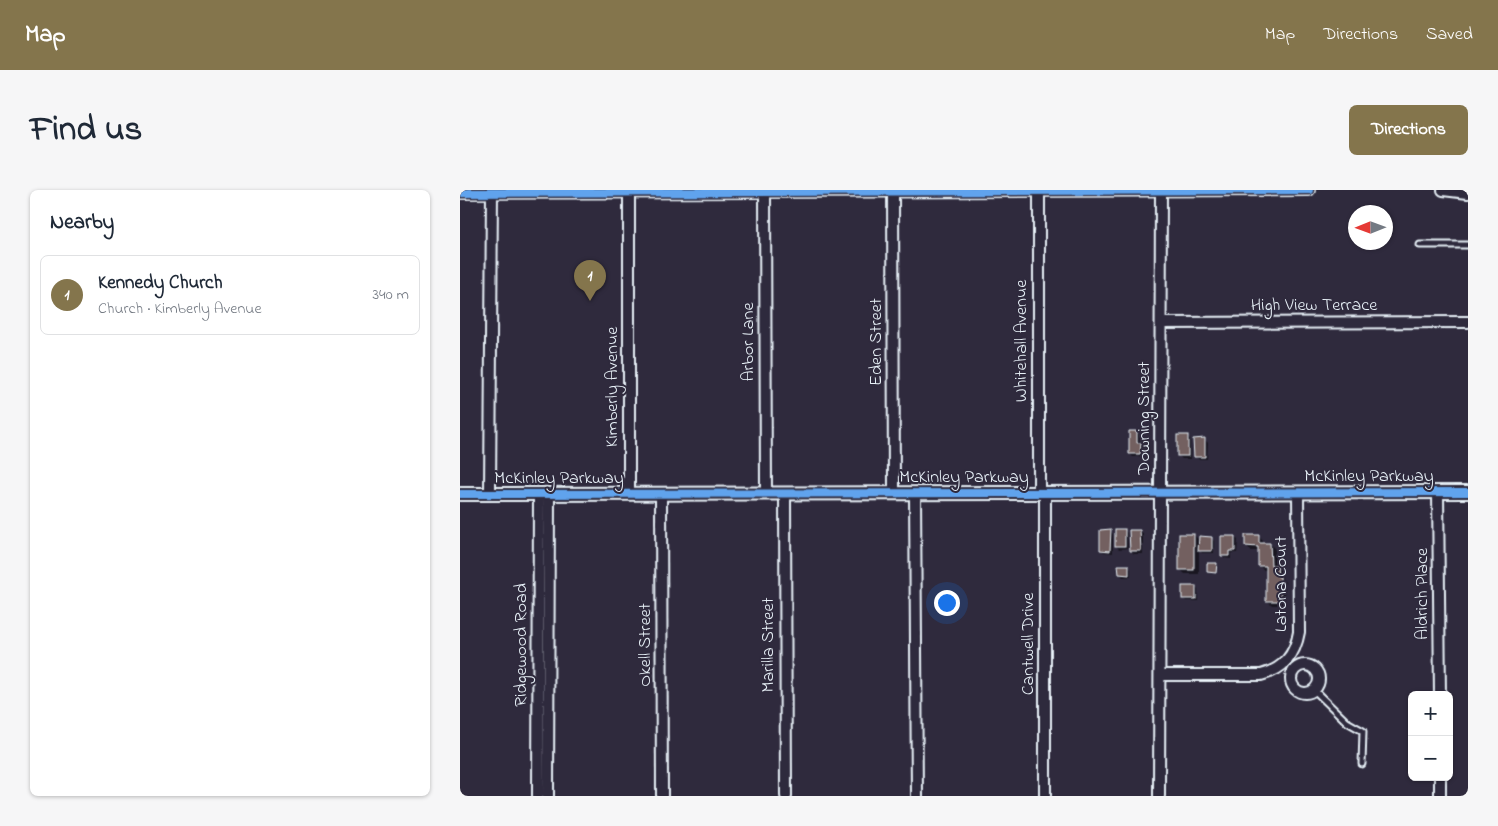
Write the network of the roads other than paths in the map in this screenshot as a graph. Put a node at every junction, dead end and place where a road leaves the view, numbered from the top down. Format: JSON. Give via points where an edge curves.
{"nodes":[{"id":1,"x":1161,"y":190,"type":"edge"},
{"id":2,"x":1309,"y":190,"type":"edge"},
{"id":3,"x":1443,"y":190,"type":"edge"},
{"id":4,"x":492,"y":191,"type":"edge"},
{"id":5,"x":629,"y":191,"type":"edge"},
{"id":6,"x":766,"y":191,"type":"edge"},
{"id":7,"x":893,"y":191,"type":"edge"},
{"id":8,"x":1039,"y":191,"type":"edge"},
{"id":9,"x":1284,"y":191,"type":"edge"},
{"id":10,"x":460,"y":193,"type":"edge"},
{"id":11,"x":1468,"y":194,"type":"edge"},
{"id":12,"x":1420,"y":244,"type":"dead end"},
{"id":13,"x":1468,"y":245,"type":"edge"},
{"id":14,"x":1468,"y":322,"type":"edge"},
{"id":15,"x":1161,"y":323,"type":"junction"},
{"id":16,"x":1438,"y":492,"type":"junction"},
{"id":17,"x":1468,"y":492,"type":"edge"},
{"id":18,"x":894,"y":493,"type":"junction"},
{"id":19,"x":915,"y":493,"type":"junction"},
{"id":20,"x":1042,"y":493,"type":"junction"},
{"id":21,"x":1160,"y":493,"type":"junction"},
{"id":22,"x":1298,"y":493,"type":"junction"},
{"id":23,"x":460,"y":494,"type":"edge"},
{"id":24,"x":490,"y":494,"type":"junction"},
{"id":25,"x":629,"y":494,"type":"junction"},
{"id":26,"x":661,"y":494,"type":"junction"},
{"id":27,"x":766,"y":494,"type":"junction"},
{"id":28,"x":785,"y":494,"type":"junction"},
{"id":29,"x":544,"y":495,"type":"junction"},
{"id":30,"x":1287,"y":661,"type":"junction"},
{"id":31,"x":1294,"y":670,"type":"junction"},
{"id":32,"x":1160,"y":676,"type":"junction"},
{"id":33,"x":1314,"y":690,"type":"junction"},
{"id":34,"x":1440,"y":691,"type":"edge"},
{"id":35,"x":1362,"y":764,"type":"dead end"},
{"id":36,"x":1440,"y":781,"type":"edge"},
{"id":37,"x":543,"y":791,"type":"edge"},
{"id":38,"x":662,"y":796,"type":"edge"},
{"id":39,"x":786,"y":796,"type":"edge"},
{"id":40,"x":917,"y":796,"type":"edge"},
{"id":41,"x":1045,"y":796,"type":"edge"},
{"id":42,"x":1159,"y":796,"type":"edge"},
{"id":43,"x":1440,"y":796,"type":"edge"}],
"edges":[{"from":1,"to":8,"type":"street"},
{"from":1,"to":9,"type":"street"},
{"from":1,"to":15,"type":"street","name":"Downing Street"},
{"from":2,"to":9,"type":"street"},
{"from":3,"to":11,"type":"street"},
{"from":4,"to":5,"type":"street"},
{"from":4,"to":10,"type":"street"},
{"from":4,"to":24,"type":"street"},
{"from":5,"to":6,"type":"street"},
{"from":5,"to":25,"type":"street","name":"Kimberly Avenue"},
{"from":6,"to":7,"type":"street"},
{"from":6,"to":27,"type":"street","name":"Arbor Lane"},
{"from":7,"to":8,"type":"street"},
{"from":7,"to":18,"type":"street","name":"Eden Street"},
{"from":8,"to":20,"type":"street","name":"Whitehall Avenue"},
{"from":12,"to":13,"type":"lane"},
{"from":14,"to":15,"type":"street","name":"High View Terrace"},
{"from":15,"to":21,"type":"street","name":"Downing Street"},
{"from":16,"to":17,"type":"street","name":"McKinley Parkway"},
{"from":16,"to":22,"type":"street","name":"McKinley Parkway"},
{"from":16,"to":34,"type":"street","name":"Aldrich Place"},
{"from":18,"to":19,"type":"street","name":"McKinley Parkway"},
{"from":18,"to":28,"type":"street","name":"McKinley Parkway"},
{"from":19,"to":20,"type":"street","name":"McKinley Parkway"},
{"from":19,"to":40,"type":"street"},
{"from":20,"to":21,"type":"street","name":"McKinley Parkway"},
{"from":20,"to":41,"type":"street","name":"Cantwell Drive"},
{"from":21,"to":22,"type":"street","name":"McKinley Parkway"},
{"from":21,"to":32,"type":"street","name":"Downing Street"},
{"from":22,"to":30,"type":"street","name":"Latona Court","via":[[1299,632],[1298,643]]},
{"from":23,"to":24,"type":"street","name":"McKinley Parkway"},
{"from":24,"to":29,"type":"street","name":"McKinley Parkway"},
{"from":25,"to":26,"type":"street","name":"McKinley Parkway"},
{"from":25,"to":29,"type":"street","name":"McKinley Parkway"},
{"from":26,"to":27,"type":"street","name":"McKinley Parkway"},
{"from":26,"to":38,"type":"street","name":"Okell Street"},
{"from":27,"to":28,"type":"street","name":"McKinley Parkway"},
{"from":28,"to":39,"type":"street","name":"Marilla Street"},
{"from":29,"to":37,"type":"street","name":"Ridgewood Road"},
{"from":30,"to":31,"type":"street"},
{"from":30,"to":32,"type":"street","via":[[1261,675]]},
{"from":31,"to":33,"type":"street","via":[[1291,678],[1295,689],[1303,693]]},
{"from":31,"to":33,"type":"street","via":[[1303,665],[1316,670],[1319,680]]},
{"from":32,"to":42,"type":"street","name":"Downing Street"},
{"from":33,"to":35,"type":"lane","via":[[1347,722],[1363,731]]},
{"from":36,"to":43,"type":"street"}]}
